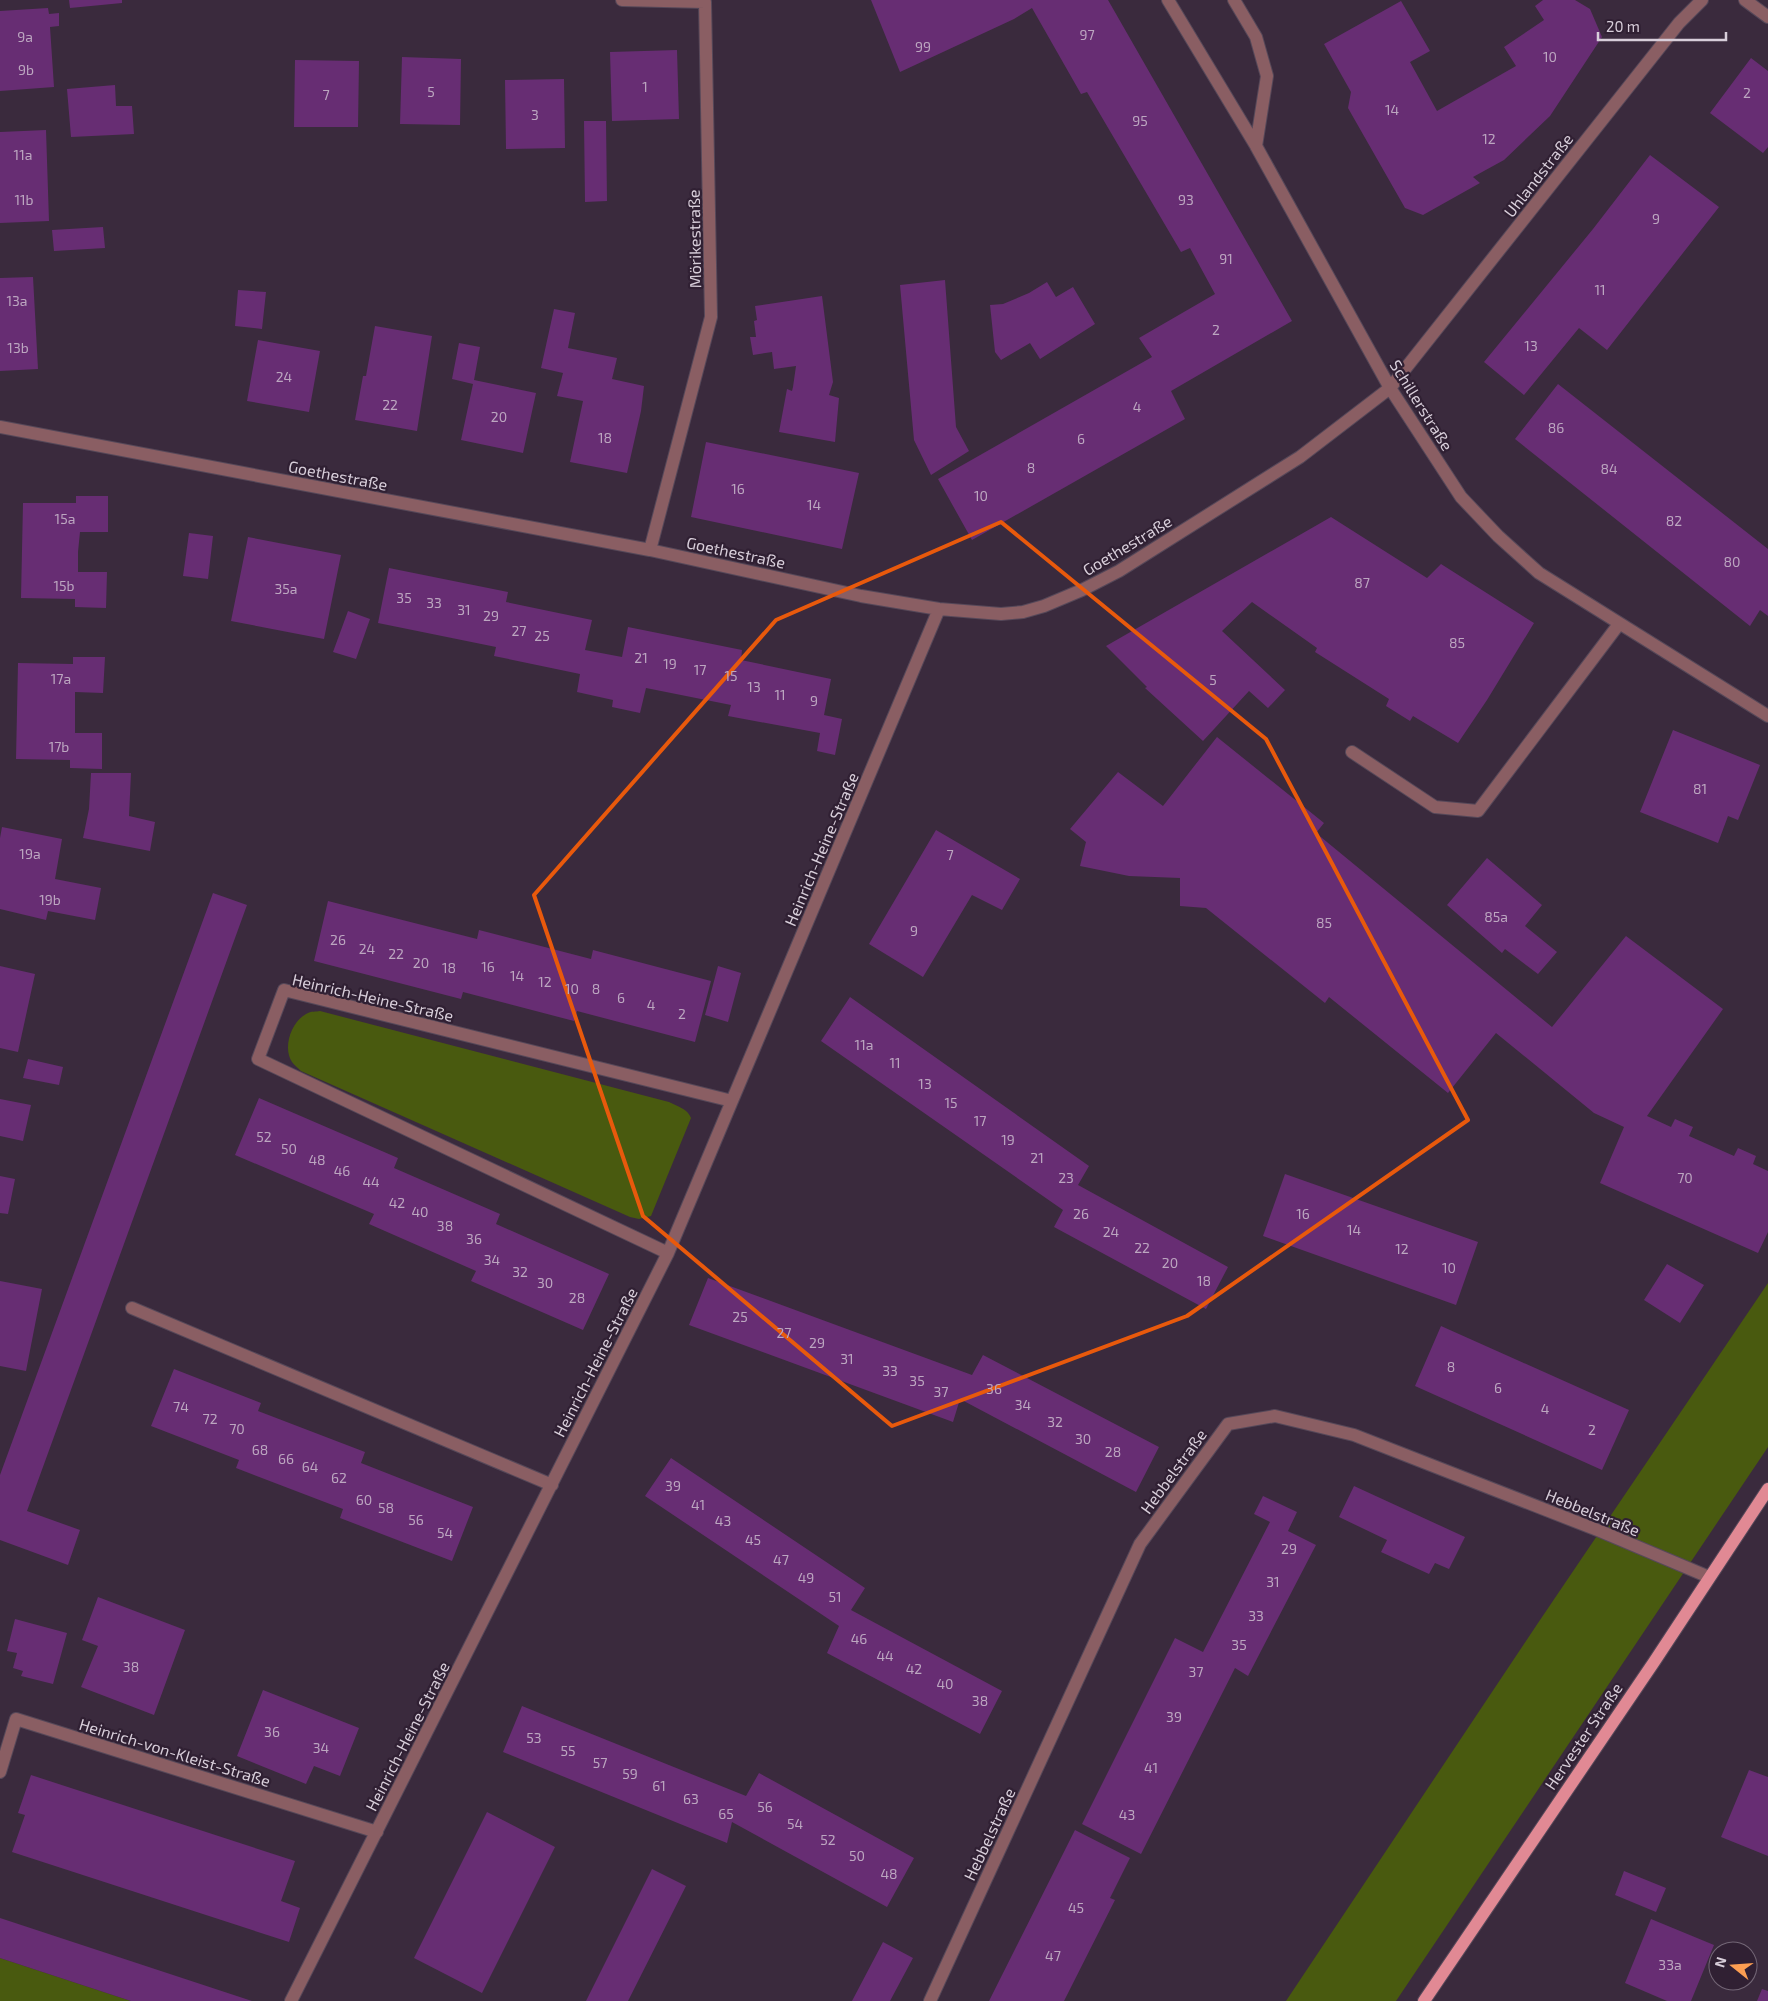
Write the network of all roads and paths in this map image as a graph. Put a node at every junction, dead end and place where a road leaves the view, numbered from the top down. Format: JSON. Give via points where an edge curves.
{"nodes":[{"id":1,"x":622,"y":0,"type":"edge"},
{"id":2,"x":1168,"y":0,"type":"edge"},
{"id":3,"x":1234,"y":0,"type":"edge"},
{"id":4,"x":1702,"y":0,"type":"edge"},
{"id":5,"x":1745,"y":0,"type":"edge"},
{"id":6,"x":1768,"y":17,"type":"edge"},
{"id":7,"x":1256,"y":146,"type":"junction"},
{"id":8,"x":1403,"y":374,"type":"joint"},
{"id":9,"x":1390,"y":388,"type":"junction"},
{"id":10,"x":0,"y":427,"type":"edge"},
{"id":11,"x":650,"y":550,"type":"junction"},
{"id":12,"x":939,"y":609,"type":"junction"},
{"id":13,"x":1619,"y":624,"type":"junction"},
{"id":14,"x":1768,"y":716,"type":"edge"},
{"id":15,"x":1352,"y":752,"type":"dead end"},
{"id":16,"x":732,"y":1102,"type":"junction"},
{"id":17,"x":668,"y":1253,"type":"junction"},
{"id":18,"x":132,"y":1308,"type":"dead end"},
{"id":19,"x":552,"y":1485,"type":"junction"},
{"id":20,"x":1768,"y":1489,"type":"edge"},
{"id":21,"x":1709,"y":1578,"type":"junction"},
{"id":22,"x":0,"y":1772,"type":"edge"},
{"id":23,"x":377,"y":1832,"type":"junction"},
{"id":24,"x":291,"y":2001,"type":"edge"},
{"id":25,"x":930,"y":2001,"type":"edge"},
{"id":26,"x":1424,"y":2001,"type":"edge"}],
"edges":[{"from":1,"to":11,"type":"street","name":"Mörikestraße","via":[[705,2],[711,317]]},
{"from":2,"to":7,"type":"street","name":"Schillerstraße"},
{"from":3,"to":7,"type":"street","via":[[1256,37],[1267,76]]},
{"from":4,"to":8,"type":"street","name":"Uhlandstraße","via":[[1679,23]]},
{"from":5,"to":6,"type":"street"},
{"from":7,"to":9,"type":"street","name":"Schillerstraße"},
{"from":8,"to":9,"type":"street","name":"Goethestraße"},
{"from":9,"to":12,"type":"street","name":"Goethestraße","via":[[1300,457],[1119,571],[1082,590],[1023,612],[1001,614]]},
{"from":9,"to":13,"type":"street","name":"Schillerstraße","via":[[1461,497],[1498,536],[1539,572]]},
{"from":10,"to":11,"type":"street","name":"Goethestraße"},
{"from":11,"to":12,"type":"street","name":"Goethestraße","via":[[860,596]]},
{"from":12,"to":16,"type":"street","name":"Heinrich-Heine-Straße"},
{"from":13,"to":14,"type":"street","name":"Schillerstraße"},
{"from":13,"to":15,"type":"street","via":[[1478,811],[1434,807]]},
{"from":16,"to":17,"type":"street","name":"Heinrich-Heine-Straße"},
{"from":16,"to":17,"type":"street","name":"Heinrich-Heine-Straße","via":[[284,990],[258,1059]]},
{"from":17,"to":19,"type":"street","name":"Heinrich-Heine-Straße"},
{"from":18,"to":19,"type":"street"},
{"from":19,"to":23,"type":"street","name":"Heinrich-Heine-Straße"},
{"from":20,"to":21,"type":"main road","name":"Hervester Straße"},
{"from":21,"to":25,"type":"street","name":"Hebbelstraße","via":[[1600,1531],[1354,1435],[1275,1416],[1228,1424],[1140,1544]]},
{"from":21,"to":26,"type":"main road","name":"Hervester Straße"},
{"from":22,"to":23,"type":"street","name":"Heinrich-von-Kleist-Straße","via":[[16,1720]]},
{"from":23,"to":24,"type":"street","name":"Heinrich-Heine-Straße"}]}
